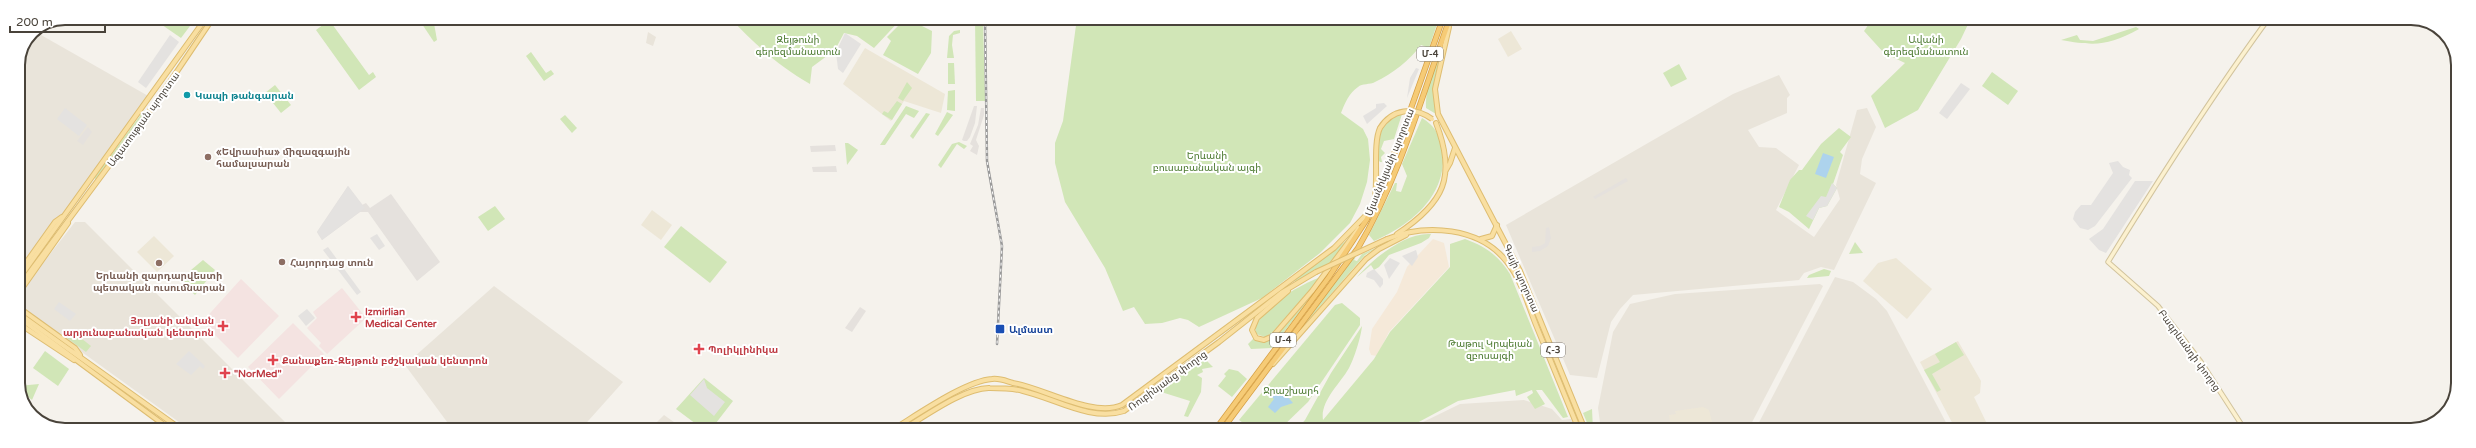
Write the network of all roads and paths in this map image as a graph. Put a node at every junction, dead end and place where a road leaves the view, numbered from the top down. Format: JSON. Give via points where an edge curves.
{"nodes":[{"id":1,"x":201,"y":25,"type":"edge"},
{"id":2,"x":210,"y":25,"type":"edge"},
{"id":3,"x":1441,"y":25,"type":"edge"},
{"id":4,"x":1448,"y":25,"type":"edge"},
{"id":5,"x":1449,"y":25,"type":"edge"},
{"id":6,"x":2264,"y":25,"type":"edge"},
{"id":7,"x":180,"y":55,"type":"junction"},
{"id":8,"x":186,"y":60,"type":"junction"},
{"id":9,"x":1434,"y":121,"type":"junction"},
{"id":10,"x":1446,"y":132,"type":"junction"},
{"id":11,"x":1455,"y":148,"type":"junction"},
{"id":12,"x":1445,"y":170,"type":"junction"},
{"id":13,"x":1372,"y":208,"type":"junction"},
{"id":14,"x":65,"y":215,"type":"junction"},
{"id":15,"x":70,"y":219,"type":"junction"},
{"id":16,"x":1366,"y":219,"type":"junction"},
{"id":17,"x":1497,"y":224,"type":"junction"},
{"id":18,"x":1414,"y":232,"type":"junction"},
{"id":19,"x":1393,"y":237,"type":"junction"},
{"id":20,"x":1480,"y":240,"type":"junction"},
{"id":21,"x":25,"y":264,"type":"edge"},
{"id":22,"x":25,"y":270,"type":"edge"},
{"id":23,"x":25,"y":279,"type":"edge"},
{"id":24,"x":1297,"y":283,"type":"junction"},
{"id":25,"x":25,"y":284,"type":"edge"},
{"id":26,"x":25,"y":313,"type":"edge"},
{"id":27,"x":25,"y":318,"type":"edge"},
{"id":28,"x":25,"y":322,"type":"edge"},
{"id":29,"x":25,"y":328,"type":"edge"},
{"id":30,"x":82,"y":357,"type":"junction"},
{"id":31,"x":79,"y":362,"type":"junction"},
{"id":32,"x":1262,"y":376,"type":"junction"},
{"id":33,"x":991,"y":379,"type":"junction"},
{"id":34,"x":1001,"y":379,"type":"junction"},
{"id":35,"x":991,"y":388,"type":"junction"},
{"id":36,"x":1000,"y":388,"type":"junction"},
{"id":37,"x":162,"y":423,"type":"edge"},
{"id":38,"x":172,"y":423,"type":"edge"},
{"id":39,"x":904,"y":423,"type":"edge"},
{"id":40,"x":914,"y":423,"type":"edge"},
{"id":41,"x":1220,"y":423,"type":"edge"},
{"id":42,"x":1227,"y":423,"type":"edge"},
{"id":43,"x":1576,"y":423,"type":"edge"},
{"id":44,"x":1582,"y":423,"type":"edge"},
{"id":45,"x":2240,"y":423,"type":"edge"}],
"edges":[{"from":1,"to":7,"type":"main road","name":"Ազատության պողոտա"},
{"from":2,"to":8,"type":"main road","name":"Ազատության պողոտա"},
{"from":3,"to":13,"type":"highway","name":"Մյասնիկյանի պողոտա","number":"Մ-4","via":[[1400,142]]},
{"from":4,"to":32,"type":"highway","name":"Մյասնիկյանի պողոտա","number":"Մ-4","via":[[1399,163],[1369,228],[1358,248]]},
{"from":5,"to":10,"type":"main road","via":[[1435,88],[1437,110]]},
{"from":6,"to":45,"type":"main road","name":"Բագրևանդի փողոց","via":[[2186,136],[2108,262],[2158,306],[2201,362]]},
{"from":7,"to":8,"type":"main road"},
{"from":7,"to":14,"type":"main road","name":"Ազատության պողոտա"},
{"from":8,"to":15,"type":"main road","name":"Ազատության պողոտա"},
{"from":9,"to":10,"type":"main road"},
{"from":9,"to":12,"type":"main road","via":[[1445,147]]},
{"from":9,"to":13,"type":"main road","bridge":true,"via":[[1415,111],[1404,111],[1390,117],[1380,128],[1377,140],[1378,176]]},
{"from":10,"to":11,"type":"main road","name":"Գայի պողոտա","number":"Հ-3"},
{"from":11,"to":12,"type":"main road"},
{"from":11,"to":17,"type":"main road","name":"Գայի պողոտա","number":"Հ-3"},
{"from":12,"to":19,"type":"main road","via":[[1438,197],[1413,223]]},
{"from":13,"to":16,"type":"highway","name":"Մյասնիկյանի պողոտա","number":"Մ-4"},
{"from":13,"to":34,"type":"main road","name":"Ռուբինյանց փողոց","via":[[1343,240],[1314,263],[1120,406],[1090,406]]},
{"from":14,"to":21,"type":"main road","name":"Ազատության պողոտա","via":[[55,222]]},
{"from":14,"to":22,"type":"main road","name":"Ազատության պողոտա"},
{"from":15,"to":23,"type":"main road","name":"Ազատության պողոտա"},
{"from":15,"to":25,"type":"main road","name":"Ազատության պողոտա"},
{"from":16,"to":24,"type":"main road","via":[[1312,291],[1273,336],[1264,340],[1256,338],[1252,330],[1254,322]]},
{"from":16,"to":41,"type":"highway","name":"Մյասնիկյանի պողոտա","number":"Մ-4","via":[[1336,268]]},
{"from":17,"to":20,"type":"main road","via":[[1492,236]]},
{"from":17,"to":44,"type":"main road","name":"Գայի պողոտա","number":"Հ-3","via":[[1520,271]]},
{"from":18,"to":19,"type":"main road","name":"Ռուբինյանց փողոց"},
{"from":18,"to":20,"type":"main road","name":"Գայի պողոտա","number":"Հ-3","via":[[1444,230]]},
{"from":18,"to":32,"type":"main road","via":[[1379,249],[1366,259]]},
{"from":19,"to":24,"type":"main road","name":"Ռուբինյանց փողոց","bridge":true},
{"from":20,"to":43,"type":"main road","name":"Գայի պողոտա","number":"Հ-3","via":[[1498,252],[1514,272]]},
{"from":24,"to":36,"type":"main road","name":"Ռուբինյանց փողոց","via":[[1159,387],[1120,412],[1094,413],[1025,391]]},
{"from":26,"to":30,"type":"main road","via":[[75,348]]},
{"from":27,"to":30,"type":"main road"},
{"from":28,"to":31,"type":"main road"},
{"from":29,"to":31,"type":"main road","via":[[68,358]]},
{"from":30,"to":38,"type":"main road"},
{"from":31,"to":37,"type":"main road"},
{"from":32,"to":42,"type":"highway","name":"Մյասնիկյանի պողոտա","number":"Մ-4"},
{"from":33,"to":34,"type":"main road","name":"Ռուբինյանց փողոց"},
{"from":33,"to":35,"type":"main road"},
{"from":33,"to":39,"type":"main road","name":"Ռուբինյանց փողոց","via":[[971,385]]},
{"from":34,"to":36,"type":"main road"},
{"from":35,"to":36,"type":"main road","name":"Ռուբինյանց փողոց"},
{"from":35,"to":40,"type":"main road","name":"Ռուբինյանց փողոց","via":[[962,396]]}]}
